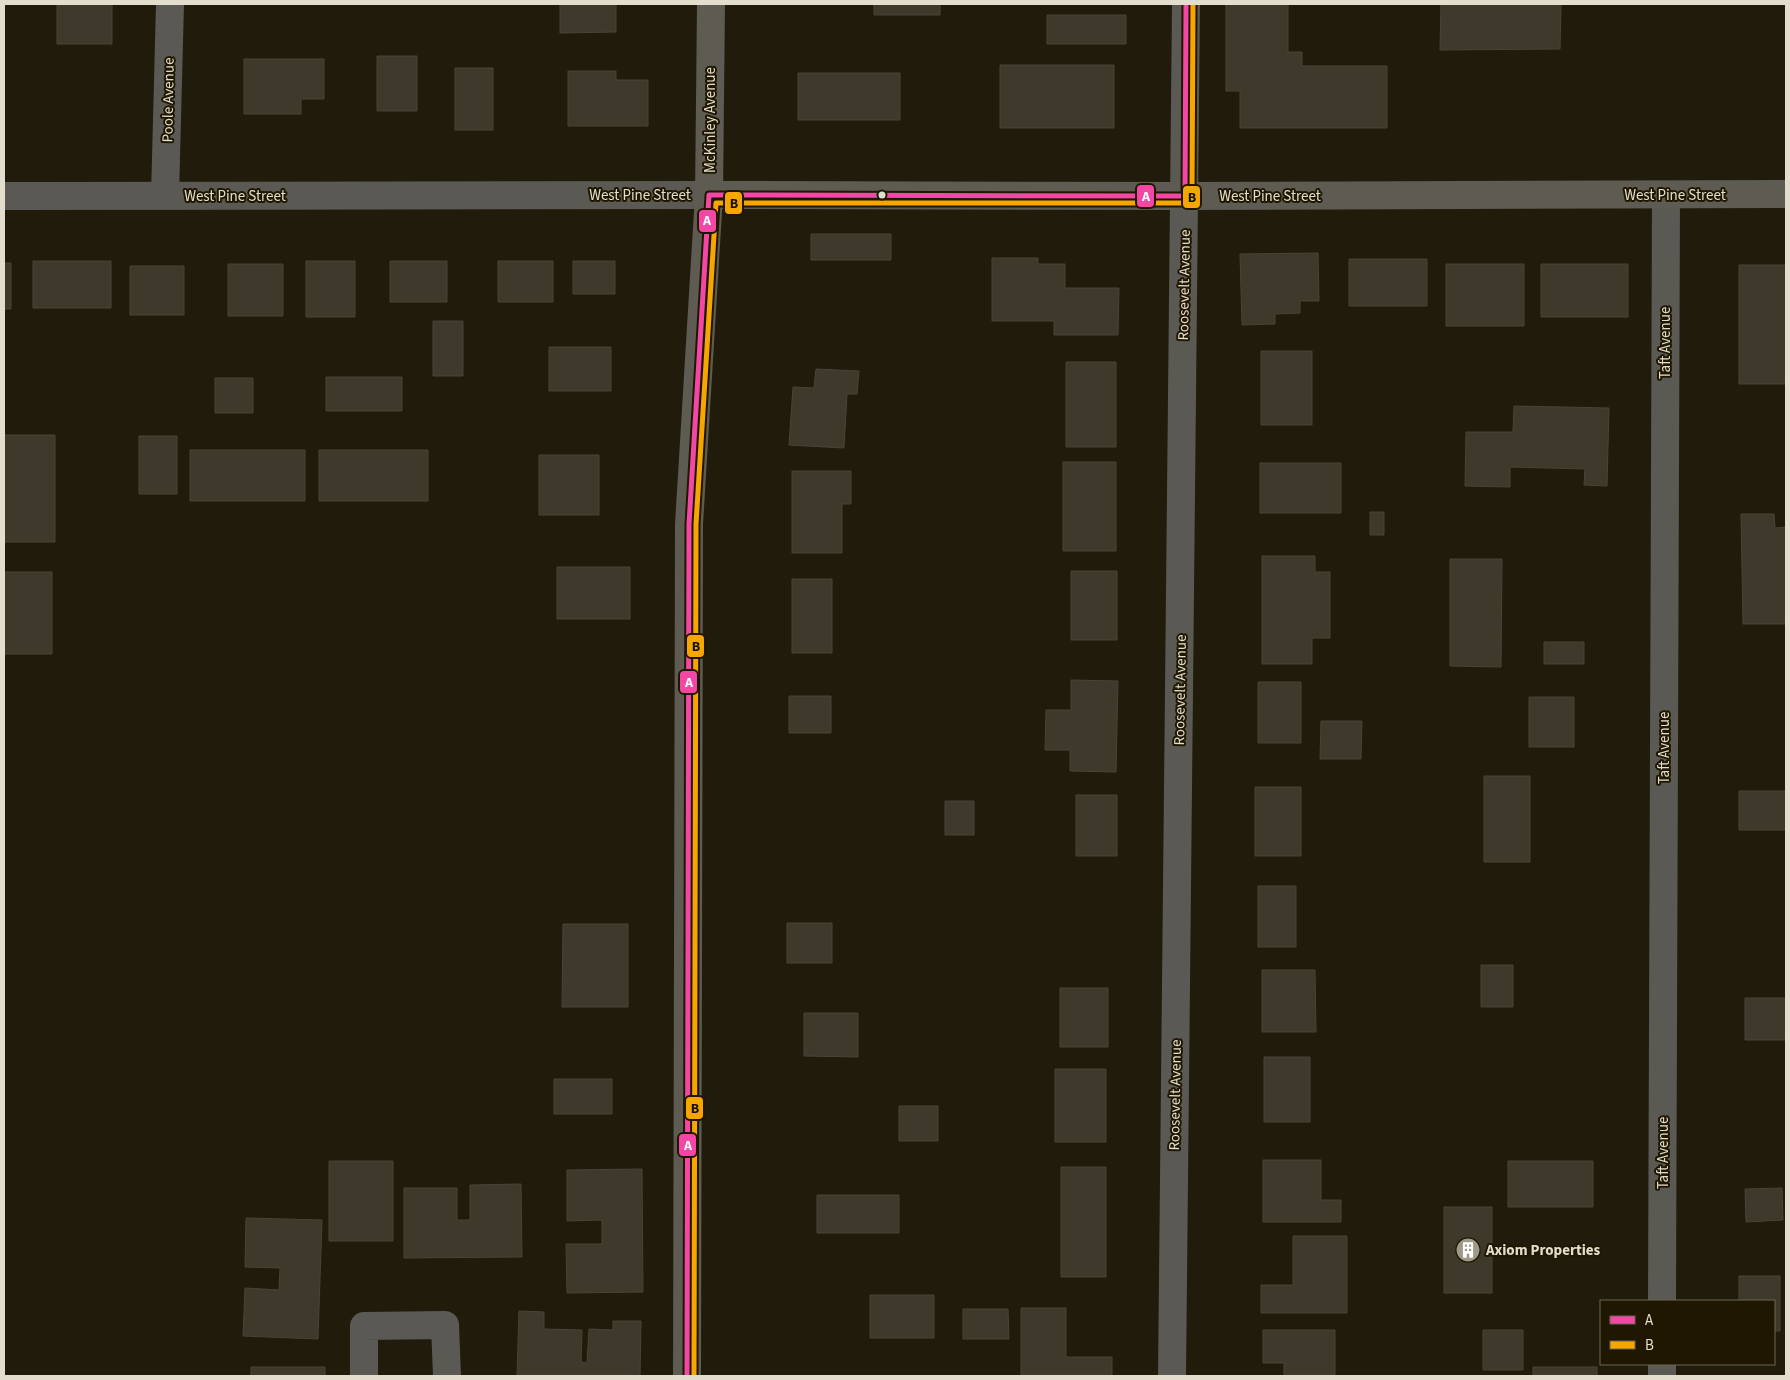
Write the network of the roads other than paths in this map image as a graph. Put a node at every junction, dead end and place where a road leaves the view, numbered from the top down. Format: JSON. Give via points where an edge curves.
{"nodes":[{"id":1,"x":170,"y":4,"type":"edge"},
{"id":2,"x":711,"y":4,"type":"edge"},
{"id":3,"x":1186,"y":4,"type":"edge"},
{"id":4,"x":1786,"y":194,"type":"edge"},
{"id":5,"x":709,"y":195,"type":"junction"},
{"id":6,"x":1666,"y":195,"type":"junction"},
{"id":7,"x":4,"y":196,"type":"edge"},
{"id":8,"x":165,"y":196,"type":"junction"},
{"id":9,"x":1185,"y":196,"type":"junction"},
{"id":10,"x":1662,"y":1300,"type":"edge"},
{"id":11,"x":364,"y":1376,"type":"edge"},
{"id":12,"x":447,"y":1376,"type":"edge"},
{"id":13,"x":687,"y":1376,"type":"edge"},
{"id":14,"x":1172,"y":1376,"type":"edge"}],
"edges":[{"from":1,"to":8,"type":"street","name":"Poole Avenue"},
{"from":2,"to":5,"type":"street","name":"McKinley Avenue"},
{"from":3,"to":9,"type":"street","name":"Roosevelt Avenue"},
{"from":4,"to":6,"type":"street","name":"West Pine Street"},
{"from":5,"to":8,"type":"street","name":"West Pine Street"},
{"from":5,"to":9,"type":"street","name":"West Pine Street"},
{"from":5,"to":13,"type":"street","name":"McKinley Avenue","via":[[689,524]]},
{"from":6,"to":9,"type":"street","name":"West Pine Street"},
{"from":6,"to":10,"type":"street","name":"Taft Avenue"},
{"from":7,"to":8,"type":"street","name":"West Pine Street"},
{"from":9,"to":14,"type":"street","name":"Roosevelt Avenue"},
{"from":11,"to":12,"type":"street","via":[[364,1326],[445,1325]]}]}
